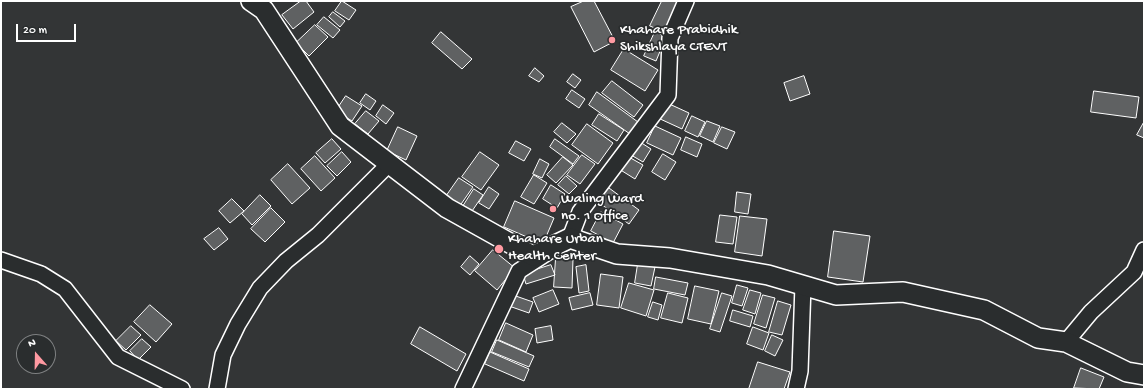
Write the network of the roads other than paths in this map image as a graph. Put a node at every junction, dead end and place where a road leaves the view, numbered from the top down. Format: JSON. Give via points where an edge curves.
{"nodes":[{"id":1,"x":251,"y":1,"type":"edge"},
{"id":2,"x":686,"y":1,"type":"edge"},
{"id":3,"x":390,"y":164,"type":"junction"},
{"id":4,"x":570,"y":238,"type":"junction"},
{"id":5,"x":1144,"y":250,"type":"edge"},
{"id":6,"x":1,"y":260,"type":"edge"},
{"id":7,"x":803,"y":285,"type":"junction"},
{"id":8,"x":1066,"y":342,"type":"junction"},
{"id":9,"x":1144,"y":375,"type":"edge"},
{"id":10,"x":182,"y":389,"type":"edge"},
{"id":11,"x":217,"y":389,"type":"edge"},
{"id":12,"x":463,"y":389,"type":"edge"},
{"id":13,"x":796,"y":389,"type":"edge"}],
"edges":[{"from":1,"to":3,"type":"street","via":[[264,10],[340,126]]},
{"from":2,"to":4,"type":"street","via":[[670,38],[668,95],[580,212]]},
{"from":3,"to":4,"type":"street","via":[[447,208],[533,256]]},
{"from":3,"to":11,"type":"street","via":[[260,288],[223,355]]},
{"from":4,"to":7,"type":"street","via":[[617,254],[678,259],[768,275]]},
{"from":4,"to":12,"type":"street","via":[[519,271]]},
{"from":5,"to":8,"type":"street","via":[[1134,272],[1091,312]]},
{"from":6,"to":10,"type":"street","via":[[41,274],[65,289],[118,357]]},
{"from":7,"to":8,"type":"street","via":[[836,294],[903,292],[918,295],[984,310],[1038,338]]},
{"from":7,"to":13,"type":"street","via":[[800,371]]},
{"from":8,"to":9,"type":"street","via":[[1127,372]]}]}
